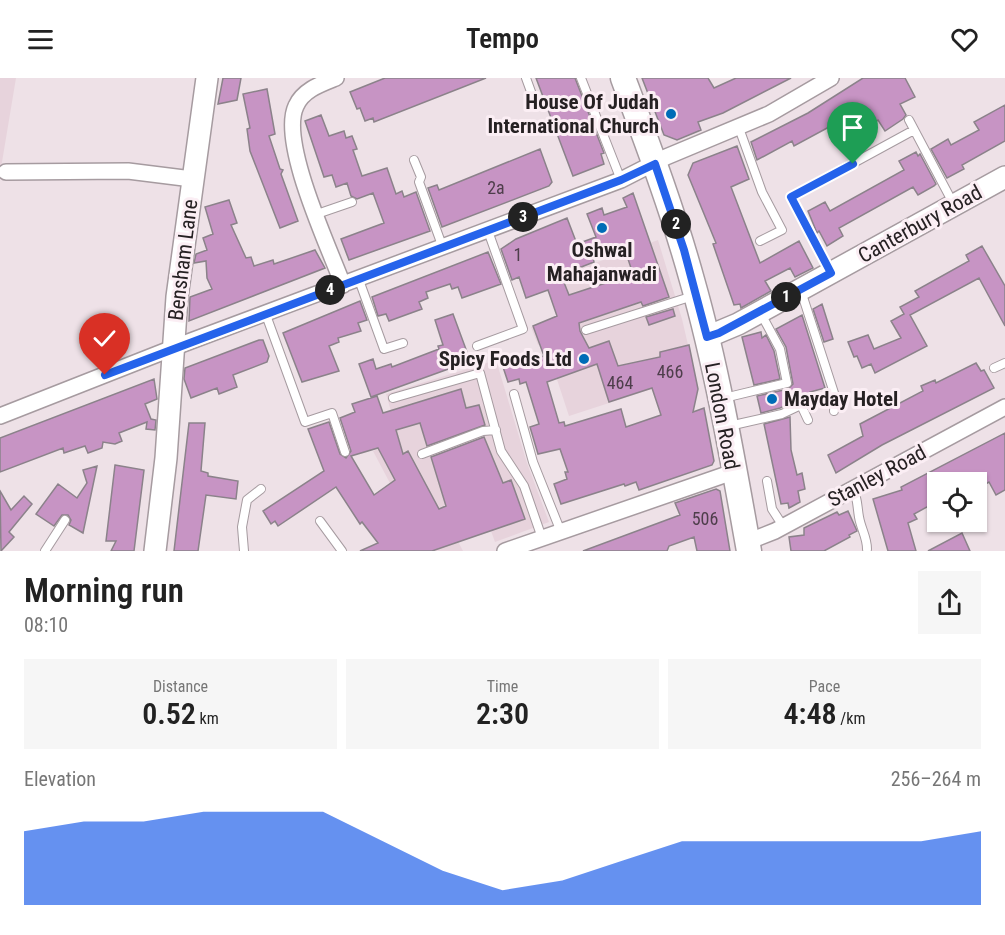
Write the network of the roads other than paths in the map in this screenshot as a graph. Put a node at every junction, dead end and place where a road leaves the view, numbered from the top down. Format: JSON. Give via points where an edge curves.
{"nodes":[{"id":1,"x":207,"y":78,"type":"edge"},
{"id":2,"x":336,"y":78,"type":"edge"},
{"id":3,"x":526,"y":78,"type":"edge"},
{"id":4,"x":581,"y":78,"type":"edge"},
{"id":5,"x":623,"y":78,"type":"edge"},
{"id":6,"x":831,"y":78,"type":"edge"},
{"id":7,"x":534,"y":100,"type":"dead end"},
{"id":8,"x":909,"y":120,"type":"dead end"},
{"id":9,"x":739,"y":128,"type":"junction"},
{"id":10,"x":914,"y":130,"type":"junction"},
{"id":11,"x":414,"y":160,"type":"dead end"},
{"id":12,"x":655,"y":164,"type":"junction"},
{"id":13,"x":6,"y":172,"type":"dead end"},
{"id":14,"x":192,"y":179,"type":"junction"},
{"id":15,"x":621,"y":180,"type":"junction"},
{"id":16,"x":1001,"y":182,"type":"edge"},
{"id":17,"x":352,"y":202,"type":"dead end"},
{"id":18,"x":954,"y":205,"type":"junction"},
{"id":19,"x":317,"y":214,"type":"junction"},
{"id":20,"x":488,"y":231,"type":"junction"},
{"id":21,"x":760,"y":241,"type":"dead end"},
{"id":22,"x":443,"y":248,"type":"junction"},
{"id":23,"x":831,"y":273,"type":"junction"},
{"id":24,"x":359,"y":280,"type":"junction"},
{"id":25,"x":343,"y":285,"type":"junction"},
{"id":26,"x":800,"y":290,"type":"junction"},
{"id":27,"x":696,"y":295,"type":"junction"},
{"id":28,"x":760,"y":311,"type":"junction"},
{"id":29,"x":266,"y":315,"type":"junction"},
{"id":30,"x":586,"y":330,"type":"dead end"},
{"id":31,"x":707,"y":337,"type":"junction"},
{"id":32,"x":403,"y":343,"type":"dead end"},
{"id":33,"x":477,"y":346,"type":"dead end"},
{"id":34,"x":173,"y":348,"type":"junction"},
{"id":35,"x":1005,"y":363,"type":"edge"},
{"id":36,"x":994,"y":368,"type":"dead end"},
{"id":37,"x":514,"y":394,"type":"dead end"},
{"id":38,"x":393,"y":398,"type":"dead end"},
{"id":39,"x":720,"y":399,"type":"junction"},
{"id":40,"x":1005,"y":408,"type":"edge"},
{"id":41,"x":834,"y":411,"type":"dead end"},
{"id":42,"x":0,"y":416,"type":"edge"},
{"id":43,"x":808,"y":420,"type":"dead end"},
{"id":44,"x":725,"y":427,"type":"junction"},
{"id":45,"x":496,"y":430,"type":"junction"},
{"id":46,"x":345,"y":452,"type":"dead end"},
{"id":47,"x":422,"y":454,"type":"dead end"},
{"id":48,"x":733,"y":472,"type":"junction"},
{"id":49,"x":767,"y":481,"type":"dead end"},
{"id":50,"x":261,"y":489,"type":"dead end"},
{"id":51,"x":853,"y":489,"type":"junction"},
{"id":52,"x":65,"y":520,"type":"dead end"},
{"id":53,"x":320,"y":521,"type":"dead end"},
{"id":54,"x":783,"y":525,"type":"junction"},
{"id":55,"x":561,"y":532,"type":"junction"},
{"id":56,"x":542,"y":538,"type":"junction"},
{"id":57,"x":748,"y":546,"type":"edge"},
{"id":58,"x":867,"y":549,"type":"dead end"},
{"id":59,"x":45,"y":551,"type":"edge"},
{"id":60,"x":155,"y":551,"type":"edge"},
{"id":61,"x":244,"y":551,"type":"edge"},
{"id":62,"x":342,"y":551,"type":"edge"},
{"id":63,"x":505,"y":551,"type":"edge"}],
"edges":[{"from":1,"to":14,"type":"street","name":"Bensham Lane"},
{"from":2,"to":19,"type":"street","via":[[303,96],[296,104],[292,120],[296,156]]},
{"from":3,"to":7,"type":"lane"},
{"from":4,"to":15,"type":"lane"},
{"from":5,"to":12,"type":"main road","name":"London Road"},
{"from":6,"to":9,"type":"street"},
{"from":8,"to":10,"type":"lane"},
{"from":9,"to":12,"type":"street"},
{"from":9,"to":21,"type":"lane","via":[[762,192],[782,230]]},
{"from":10,"to":18,"type":"lane"},
{"from":10,"to":23,"type":"lane","via":[[791,197]]},
{"from":11,"to":22,"type":"lane"},
{"from":12,"to":15,"type":"street"},
{"from":12,"to":27,"type":"main road","name":"London Road"},
{"from":13,"to":14,"type":"street","via":[[128,171]]},
{"from":14,"to":34,"type":"street","name":"Bensham Lane"},
{"from":15,"to":20,"type":"street"},
{"from":16,"to":18,"type":"street","name":"Canterbury Road"},
{"from":17,"to":19,"type":"lane"},
{"from":18,"to":23,"type":"street","name":"Canterbury Road"},
{"from":19,"to":25,"type":"street"},
{"from":20,"to":22,"type":"street"},
{"from":20,"to":33,"type":"lane","via":[[524,329]]},
{"from":22,"to":24,"type":"street"},
{"from":23,"to":26,"type":"street","name":"Canterbury Road"},
{"from":24,"to":25,"type":"street"},
{"from":24,"to":32,"type":"lane","via":[[384,349]]},
{"from":25,"to":29,"type":"street"},
{"from":26,"to":28,"type":"street","name":"Canterbury Road"},
{"from":26,"to":41,"type":"lane","via":[[835,396]]},
{"from":27,"to":30,"type":"lane"},
{"from":27,"to":31,"type":"main road","name":"London Road"},
{"from":28,"to":31,"type":"street","name":"Canterbury Road"},
{"from":28,"to":39,"type":"lane","via":[[780,349],[787,382]]},
{"from":29,"to":34,"type":"street"},
{"from":29,"to":46,"type":"lane","via":[[305,422],[332,413]]},
{"from":31,"to":39,"type":"main road","name":"London Road"},
{"from":34,"to":42,"type":"street"},
{"from":34,"to":60,"type":"street","name":"Bensham Lane"},
{"from":35,"to":36,"type":"lane"},
{"from":37,"to":55,"type":"lane","via":[[533,462]]},
{"from":38,"to":45,"type":"lane","via":[[480,373]]},
{"from":39,"to":44,"type":"main road","name":"London Road"},
{"from":40,"to":51,"type":"street","name":"Stanley Road"},
{"from":43,"to":44,"type":"lane","via":[[801,405],[782,414]]},
{"from":44,"to":48,"type":"main road","name":"London Road"},
{"from":45,"to":47,"type":"lane","via":[[483,431]]},
{"from":45,"to":56,"type":"lane","via":[[501,451],[524,486]]},
{"from":48,"to":55,"type":"street"},
{"from":48,"to":57,"type":"main road","name":"London Road"},
{"from":49,"to":54,"type":"lane","via":[[772,509]]},
{"from":50,"to":61,"type":"lane","via":[[247,500],[242,527]]},
{"from":51,"to":54,"type":"street","name":"Stanley Road"},
{"from":51,"to":58,"type":"lane"},
{"from":52,"to":59,"type":"lane"},
{"from":53,"to":62,"type":"lane"},
{"from":54,"to":57,"type":"street","name":"Stanley Road"},
{"from":55,"to":56,"type":"street"},
{"from":56,"to":63,"type":"street"}]}
